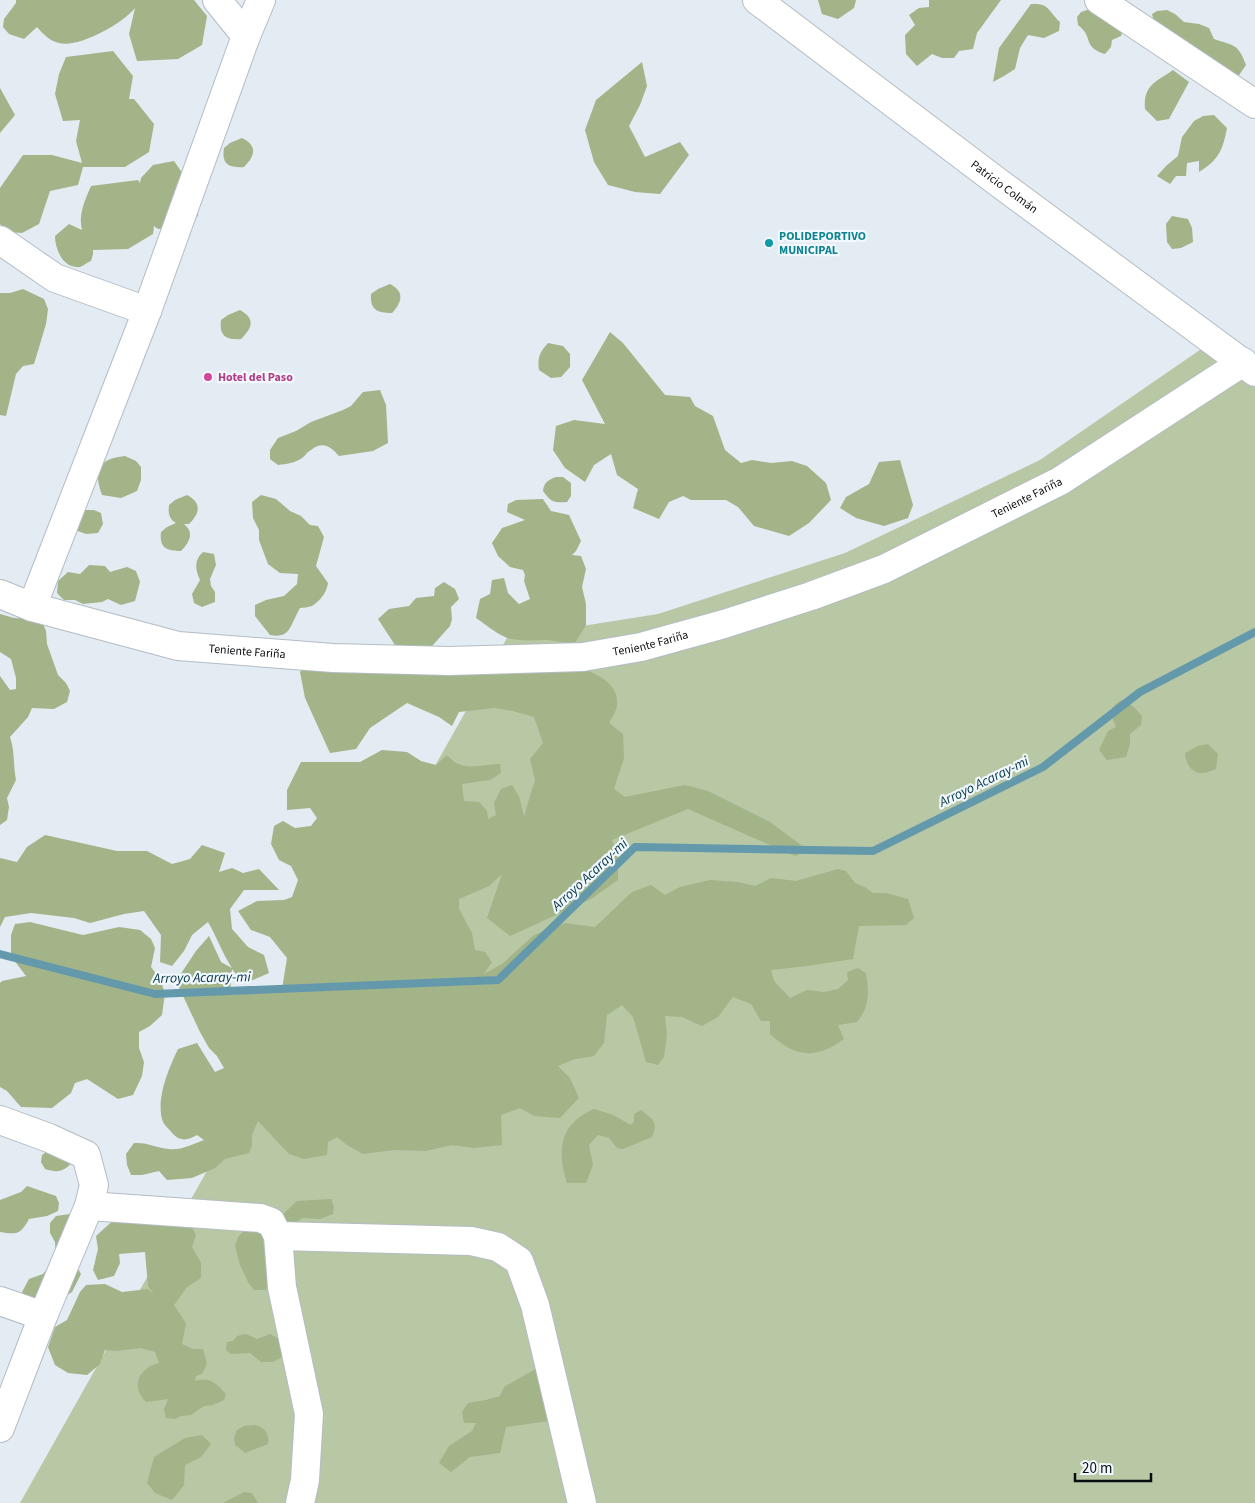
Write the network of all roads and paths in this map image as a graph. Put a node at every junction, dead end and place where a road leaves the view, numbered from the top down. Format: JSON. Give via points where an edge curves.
{"nodes":[{"id":1,"x":217,"y":0,"type":"edge"},
{"id":2,"x":260,"y":0,"type":"edge"},
{"id":3,"x":757,"y":0,"type":"edge"},
{"id":4,"x":1099,"y":0,"type":"edge"},
{"id":5,"x":784,"y":8,"type":"edge"},
{"id":6,"x":246,"y":36,"type":"junction"},
{"id":7,"x":1255,"y":104,"type":"edge"},
{"id":8,"x":0,"y":240,"type":"edge"},
{"id":9,"x":147,"y":311,"type":"junction"},
{"id":10,"x":1249,"y":367,"type":"edge"},
{"id":11,"x":0,"y":594,"type":"edge"},
{"id":12,"x":32,"y":607,"type":"junction"},
{"id":13,"x":0,"y":1120,"type":"edge"},
{"id":14,"x":89,"y":1206,"type":"junction"},
{"id":15,"x":278,"y":1236,"type":"junction"},
{"id":16,"x":0,"y":1301,"type":"edge"},
{"id":17,"x":43,"y":1316,"type":"junction"},
{"id":18,"x":0,"y":1428,"type":"edge"},
{"id":19,"x":300,"y":1503,"type":"edge"},
{"id":20,"x":582,"y":1503,"type":"edge"}],
"edges":[{"from":1,"to":6,"type":"street"},
{"from":2,"to":6,"type":"street"},
{"from":3,"to":5,"type":"street","name":"Patricio Colmán"},
{"from":4,"to":7,"type":"street"},
{"from":5,"to":10,"type":"street","name":"Patricio Colmán","via":[[995,180]]},
{"from":6,"to":9,"type":"street"},
{"from":8,"to":9,"type":"street","via":[[55,278]]},
{"from":9,"to":12,"type":"street"},
{"from":10,"to":12,"type":"street","name":"Teniente Fariña","via":[[1060,481],[884,569],[724,624],[641,648],[583,657],[449,661],[333,658],[178,646]]},
{"from":11,"to":12,"type":"street","name":"Teniente Fariña"},
{"from":13,"to":14,"type":"street","via":[[86,1155],[94,1185]]},
{"from":14,"to":15,"type":"street","via":[[260,1218],[271,1222]]},
{"from":14,"to":17,"type":"street"},
{"from":15,"to":19,"type":"street","via":[[282,1287],[310,1414]]},
{"from":15,"to":20,"type":"street","via":[[471,1241],[498,1247],[519,1262],[535,1305]]},
{"from":16,"to":17,"type":"street"},
{"from":17,"to":18,"type":"street"}]}
